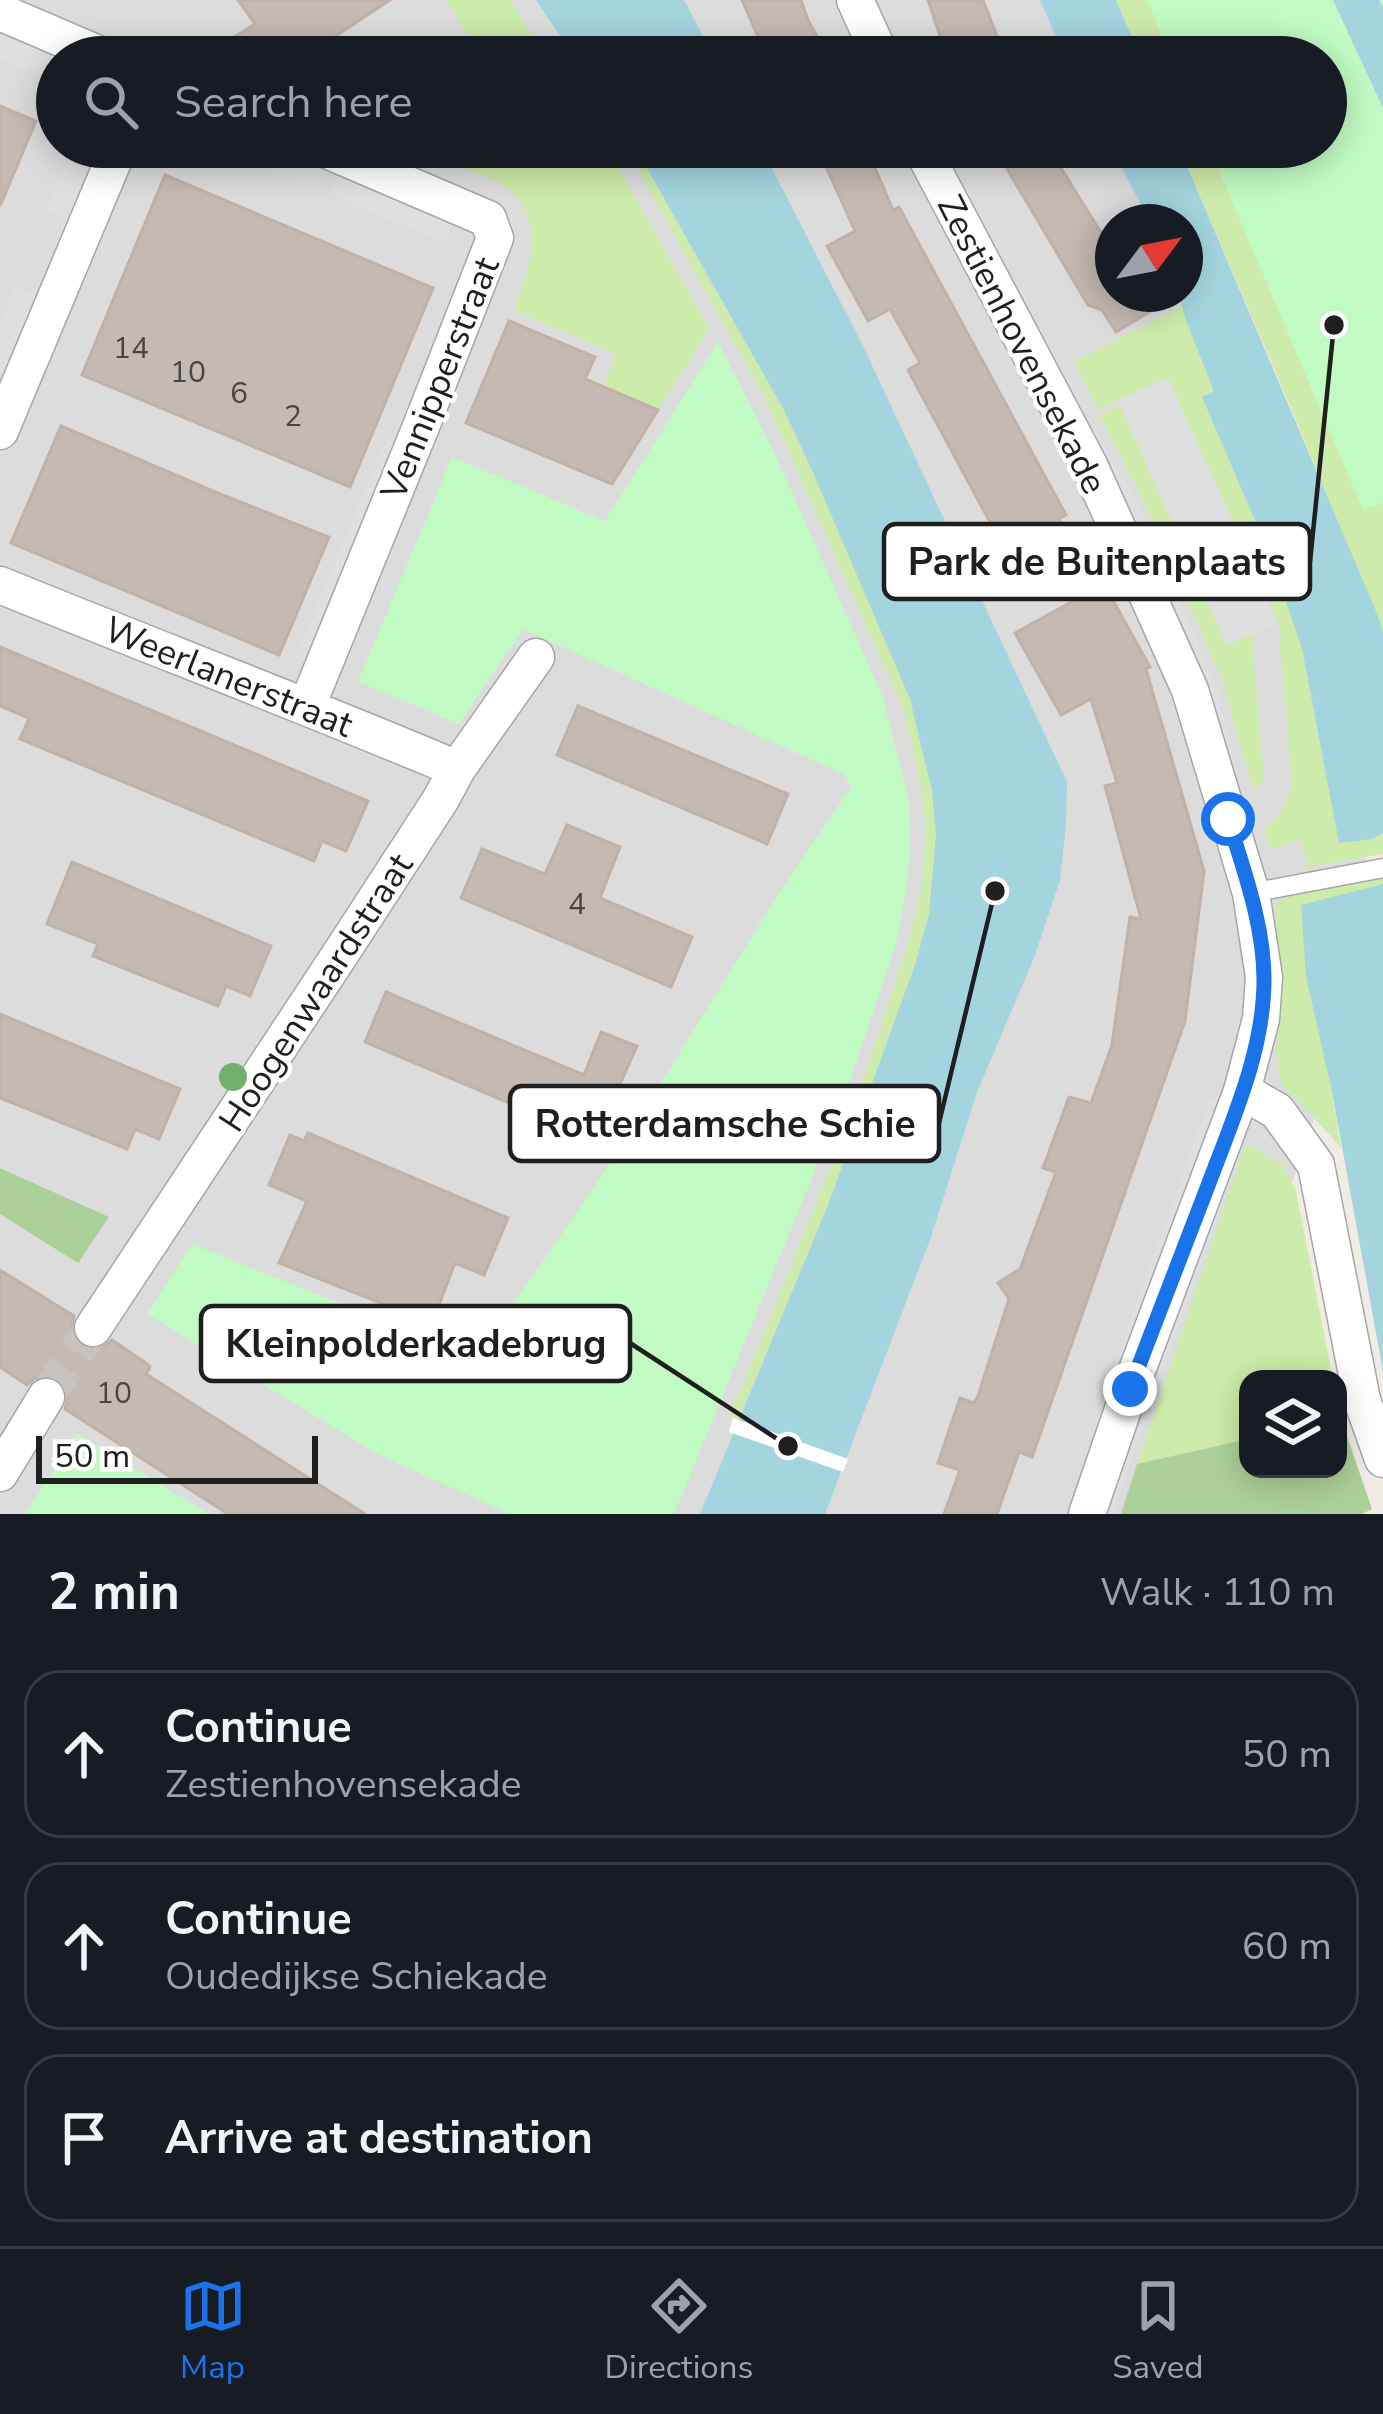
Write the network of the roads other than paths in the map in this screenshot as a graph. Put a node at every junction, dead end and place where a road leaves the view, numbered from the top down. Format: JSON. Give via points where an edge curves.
{"nodes":[{"id":1,"x":855,"y":0,"type":"edge"},
{"id":2,"x":0,"y":12,"type":"edge"},
{"id":3,"x":56,"y":36,"type":"edge"},
{"id":4,"x":871,"y":36,"type":"edge"},
{"id":5,"x":110,"y":168,"type":"edge"},
{"id":6,"x":369,"y":168,"type":"edge"},
{"id":7,"x":932,"y":168,"type":"edge"},
{"id":8,"x":0,"y":431,"type":"edge"},
{"id":9,"x":0,"y":585,"type":"edge"},
{"id":10,"x":536,"y":657,"type":"dead end"},
{"id":11,"x":307,"y":706,"type":"junction"},
{"id":12,"x":457,"y":769,"type":"junction"},
{"id":13,"x":1383,"y":868,"type":"edge"},
{"id":14,"x":1251,"y":892,"type":"junction"},
{"id":15,"x":1242,"y":1091,"type":"junction"},
{"id":16,"x":93,"y":1328,"type":"tunnel mouth"},
{"id":17,"x":46,"y":1396,"type":"tunnel mouth"},
{"id":18,"x":1383,"y":1459,"type":"edge"},
{"id":19,"x":0,"y":1473,"type":"edge"},
{"id":20,"x":1087,"y":1514,"type":"edge"}],
"edges":[{"from":1,"to":4,"type":"street"},
{"from":2,"to":3,"type":"street"},
{"from":5,"to":8,"type":"street"},
{"from":6,"to":11,"type":"street","name":"Vennipperstraat","via":[[488,219],[495,238]]},
{"from":7,"to":14,"type":"street","name":"Zestienhovensekade","via":[[1088,465],[1190,690]]},
{"from":9,"to":11,"type":"street","name":"Weerlanerstraat"},
{"from":10,"to":12,"type":"street","name":"Hoogenwaardstraat"},
{"from":11,"to":12,"type":"street","name":"Weerlanerstraat"},
{"from":12,"to":16,"type":"street","name":"Hoogenwaardstraat"},
{"from":13,"to":14,"type":"lane"},
{"from":14,"to":15,"type":"street","name":"Zestienhovensekade","via":[[1264,977]]},
{"from":15,"to":18,"type":"street","via":[[1277,1111],[1316,1165],[1362,1400]]},
{"from":15,"to":20,"type":"street","name":"Zestienhovensekade"},
{"from":17,"to":19,"type":"street"}]}
